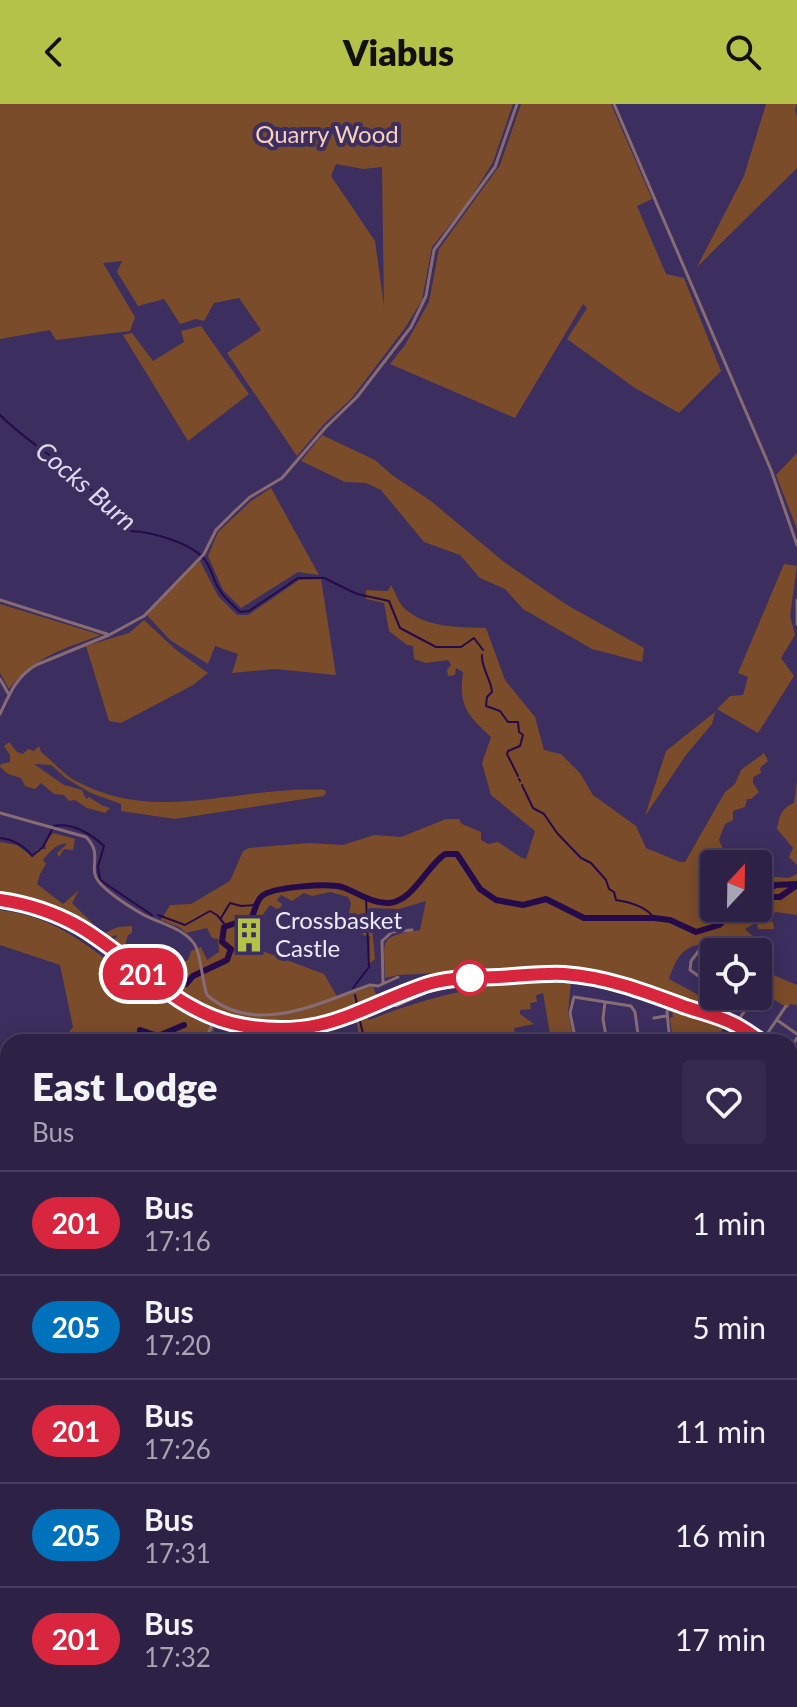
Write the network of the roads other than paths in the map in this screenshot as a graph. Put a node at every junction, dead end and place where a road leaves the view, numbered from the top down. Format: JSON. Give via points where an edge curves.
{"nodes":[{"id":1,"x":517,"y":104,"type":"edge"},
{"id":2,"x":614,"y":104,"type":"edge"},
{"id":3,"x":797,"y":545,"type":"edge"},
{"id":4,"x":0,"y":600,"type":"edge"},
{"id":5,"x":797,"y":600,"type":"edge"},
{"id":6,"x":797,"y":624,"type":"edge"},
{"id":7,"x":109,"y":635,"type":"junction"},
{"id":8,"x":0,"y":679,"type":"edge"},
{"id":9,"x":9,"y":694,"type":"junction"},
{"id":10,"x":0,"y":714,"type":"edge"},
{"id":11,"x":0,"y":813,"type":"edge"},
{"id":12,"x":0,"y":903,"type":"edge"},
{"id":13,"x":412,"y":930,"type":"dead end"},
{"id":14,"x":699,"y":950,"type":"dead end"},
{"id":15,"x":398,"y":977,"type":"dead end"},
{"id":16,"x":700,"y":977,"type":"edge"},
{"id":17,"x":383,"y":982,"type":"junction"},
{"id":18,"x":378,"y":986,"type":"junction"},
{"id":19,"x":386,"y":1000,"type":"junction"},
{"id":20,"x":670,"y":1001,"type":"junction"},
{"id":21,"x":605,"y":1002,"type":"junction"},
{"id":22,"x":786,"y":1008,"type":"dead end"},
{"id":23,"x":746,"y":1010,"type":"edge"},
{"id":24,"x":667,"y":1016,"type":"junction"},
{"id":25,"x":654,"y":1018,"type":"dead end"},
{"id":26,"x":777,"y":1020,"type":"junction"},
{"id":27,"x":213,"y":1022,"type":"junction"},
{"id":28,"x":736,"y":1025,"type":"junction"},
{"id":29,"x":246,"y":1026,"type":"junction"},
{"id":30,"x":208,"y":1034,"type":"dead end"},
{"id":31,"x":266,"y":1034,"type":"edge"},
{"id":32,"x":286,"y":1034,"type":"edge"},
{"id":33,"x":574,"y":1034,"type":"edge"},
{"id":34,"x":606,"y":1034,"type":"edge"},
{"id":35,"x":638,"y":1034,"type":"edge"},
{"id":36,"x":669,"y":1034,"type":"edge"},
{"id":37,"x":729,"y":1034,"type":"edge"},
{"id":38,"x":750,"y":1034,"type":"edge"},
{"id":39,"x":767,"y":1034,"type":"dead end"},
{"id":40,"x":794,"y":1034,"type":"edge"}],
"edges":[{"from":1,"to":7,"type":"street","via":[[495,167],[434,250],[426,296],[411,327],[357,397],[282,478],[250,497],[216,530],[199,560],[144,616]]},
{"from":2,"to":3,"type":"street","via":[[771,470]]},
{"from":4,"to":7,"type":"street"},
{"from":5,"to":6,"type":"street"},
{"from":7,"to":9,"type":"street","via":[[24,672]]},
{"from":8,"to":9,"type":"street"},
{"from":9,"to":10,"type":"street"},
{"from":11,"to":18,"type":"street","via":[[82,835],[92,843],[102,885],[192,942],[213,1001],[263,1017]]},
{"from":12,"to":27,"type":"highway","via":[[73,929],[168,1000]]},
{"from":12,"to":29,"type":"highway","via":[[37,908],[67,920],[178,1000]]},
{"from":13,"to":17,"type":"street","via":[[392,932],[382,941]]},
{"from":14,"to":16,"type":"street","via":[[690,970]]},
{"from":15,"to":17,"type":"street"},
{"from":17,"to":18,"type":"street"},
{"from":18,"to":19,"type":"street"},
{"from":19,"to":20,"type":"main road","via":[[458,978],[563,974],[612,981]]},
{"from":19,"to":29,"type":"highway","via":[[309,1028]]},
{"from":20,"to":24,"type":"street"},
{"from":20,"to":28,"type":"main road"},
{"from":21,"to":33,"type":"street","via":[[573,998]]},
{"from":21,"to":34,"type":"street"},
{"from":21,"to":35,"type":"street","via":[[634,1008]]},
{"from":22,"to":26,"type":"street"},
{"from":23,"to":28,"type":"street"},
{"from":24,"to":25,"type":"street"},
{"from":24,"to":36,"type":"street"},
{"from":26,"to":39,"type":"street"},
{"from":26,"to":40,"type":"street"},
{"from":27,"to":30,"type":"street"},
{"from":27,"to":31,"type":"highway"},
{"from":28,"to":37,"type":"street"},
{"from":28,"to":38,"type":"main road"},
{"from":29,"to":32,"type":"highway"}]}
